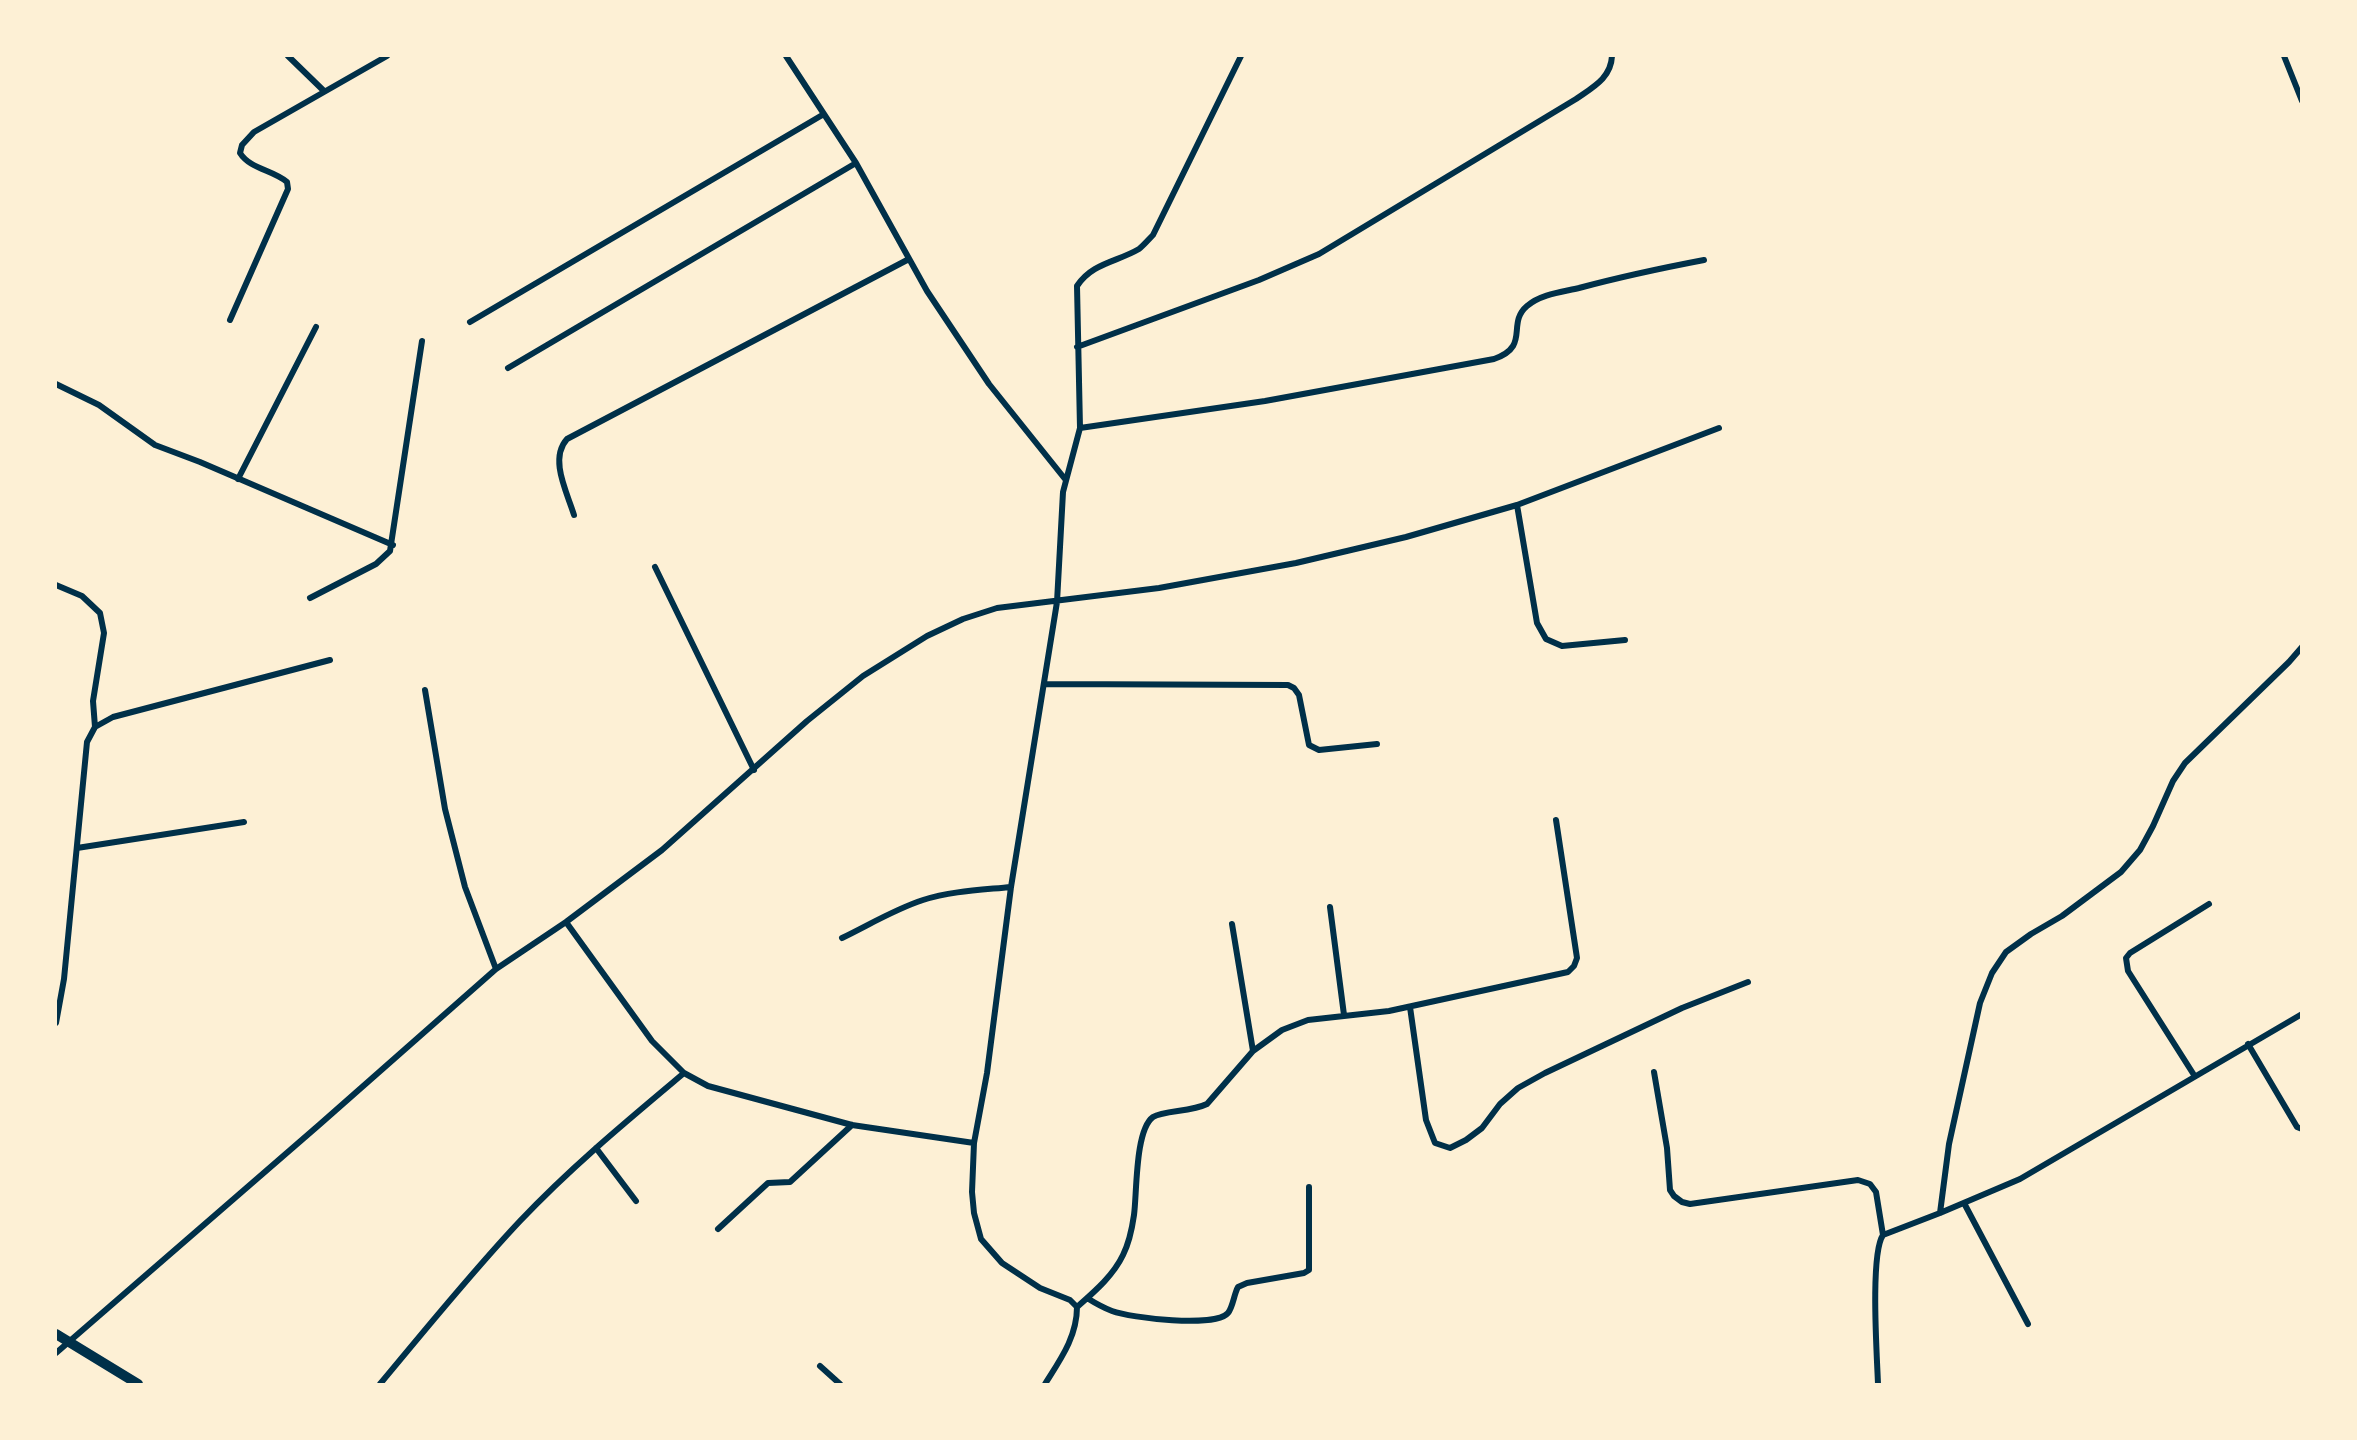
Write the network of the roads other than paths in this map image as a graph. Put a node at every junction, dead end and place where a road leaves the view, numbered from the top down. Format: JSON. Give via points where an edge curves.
{"nodes":[{"id":1,"x":288,"y":56,"type":"edge"},
{"id":2,"x":387,"y":56,"type":"edge"},
{"id":3,"x":786,"y":56,"type":"edge"},
{"id":4,"x":1241,"y":56,"type":"edge"},
{"id":5,"x":1612,"y":56,"type":"edge"},
{"id":6,"x":2284,"y":56,"type":"edge"},
{"id":7,"x":324,"y":91,"type":"junction"},
{"id":8,"x":2301,"y":101,"type":"edge"},
{"id":9,"x":824,"y":114,"type":"junction"},
{"id":10,"x":856,"y":163,"type":"junction"},
{"id":11,"x":909,"y":259,"type":"junction"},
{"id":12,"x":1704,"y":260,"type":"dead end"},
{"id":13,"x":231,"y":320,"type":"dead end"},
{"id":14,"x":470,"y":322,"type":"dead end"},
{"id":15,"x":316,"y":327,"type":"dead end"},
{"id":16,"x":422,"y":341,"type":"dead end"},
{"id":17,"x":1077,"y":347,"type":"junction"},
{"id":18,"x":508,"y":368,"type":"dead end"},
{"id":19,"x":56,"y":384,"type":"edge"},
{"id":20,"x":1080,"y":428,"type":"junction"},
{"id":21,"x":1719,"y":428,"type":"dead end"},
{"id":22,"x":238,"y":479,"type":"junction"},
{"id":23,"x":1065,"y":479,"type":"junction"},
{"id":24,"x":1517,"y":505,"type":"junction"},
{"id":25,"x":574,"y":515,"type":"dead end"},
{"id":26,"x":393,"y":545,"type":"junction"},
{"id":27,"x":655,"y":567,"type":"dead end"},
{"id":28,"x":56,"y":585,"type":"edge"},
{"id":29,"x":310,"y":598,"type":"dead end"},
{"id":30,"x":1057,"y":602,"type":"junction"},
{"id":31,"x":1625,"y":640,"type":"dead end"},
{"id":32,"x":2301,"y":647,"type":"edge"},
{"id":33,"x":330,"y":660,"type":"dead end"},
{"id":34,"x":1045,"y":684,"type":"junction"},
{"id":35,"x":425,"y":690,"type":"dead end"},
{"id":36,"x":95,"y":726,"type":"junction"},
{"id":37,"x":1377,"y":744,"type":"dead end"},
{"id":38,"x":754,"y":770,"type":"junction"},
{"id":39,"x":1556,"y":820,"type":"dead end"},
{"id":40,"x":244,"y":822,"type":"dead end"},
{"id":41,"x":77,"y":848,"type":"junction"},
{"id":42,"x":1011,"y":887,"type":"junction"},
{"id":43,"x":2209,"y":904,"type":"dead end"},
{"id":44,"x":1330,"y":907,"type":"dead end"},
{"id":45,"x":566,"y":922,"type":"junction"},
{"id":46,"x":1232,"y":924,"type":"dead end"},
{"id":47,"x":842,"y":938,"type":"dead end"},
{"id":48,"x":496,"y":969,"type":"junction"},
{"id":49,"x":1748,"y":982,"type":"dead end"},
{"id":50,"x":1410,"y":1006,"type":"junction"},
{"id":51,"x":2301,"y":1014,"type":"edge"},
{"id":52,"x":1344,"y":1015,"type":"junction"},
{"id":53,"x":56,"y":1023,"type":"edge"},
{"id":54,"x":2248,"y":1044,"type":"junction"},
{"id":55,"x":1253,"y":1051,"type":"junction"},
{"id":56,"x":1654,"y":1072,"type":"dead end"},
{"id":57,"x":684,"y":1073,"type":"junction"},
{"id":58,"x":2194,"y":1075,"type":"junction"},
{"id":59,"x":852,"y":1125,"type":"junction"},
{"id":60,"x":2301,"y":1129,"type":"edge"},
{"id":61,"x":974,"y":1143,"type":"junction"},
{"id":62,"x":596,"y":1148,"type":"junction"},
{"id":63,"x":1310,"y":1187,"type":"dead end"},
{"id":64,"x":636,"y":1201,"type":"dead end"},
{"id":65,"x":1964,"y":1203,"type":"junction"},
{"id":66,"x":1940,"y":1214,"type":"junction"},
{"id":67,"x":718,"y":1229,"type":"dead end"},
{"id":68,"x":1883,"y":1235,"type":"junction"},
{"id":69,"x":1087,"y":1298,"type":"junction"},
{"id":70,"x":1077,"y":1307,"type":"junction"},
{"id":71,"x":2028,"y":1324,"type":"dead end"},
{"id":72,"x":56,"y":1334,"type":"edge"},
{"id":73,"x":69,"y":1342,"type":"junction"},
{"id":74,"x":56,"y":1353,"type":"edge"},
{"id":75,"x":820,"y":1366,"type":"dead end"},
{"id":76,"x":138,"y":1384,"type":"edge"},
{"id":77,"x":380,"y":1384,"type":"edge"},
{"id":78,"x":840,"y":1384,"type":"edge"},
{"id":79,"x":1045,"y":1384,"type":"edge"},
{"id":80,"x":1878,"y":1384,"type":"edge"}],
"edges":[{"from":1,"to":7,"type":"street"},
{"from":2,"to":7,"type":"street"},
{"from":3,"to":9,"type":"street"},
{"from":4,"to":17,"type":"street","via":[[1153,235],[1140,248],[1083,276],[1077,286]]},
{"from":5,"to":17,"type":"street","via":[[1611,67],[1603,79],[1576,99],[1319,254]]},
{"from":6,"to":8,"type":"street"},
{"from":7,"to":13,"type":"street","via":[[254,132],[240,149],[246,161],[281,176],[288,189]]},
{"from":9,"to":10,"type":"street"},
{"from":9,"to":14,"type":"street"},
{"from":10,"to":11,"type":"street"},
{"from":10,"to":18,"type":"street"},
{"from":11,"to":23,"type":"street","via":[[989,384]]},
{"from":11,"to":25,"type":"street","via":[[567,439],[559,448],[558,461]]},
{"from":12,"to":20,"type":"street","via":[[1542,297],[1526,307],[1517,326],[1516,342],[1507,354],[1494,360],[1265,401]]},
{"from":15,"to":22,"type":"street"},
{"from":16,"to":26,"type":"street"},
{"from":17,"to":20,"type":"street"},
{"from":19,"to":22,"type":"street","via":[[99,405],[155,446]]},
{"from":20,"to":23,"type":"street"},
{"from":21,"to":24,"type":"street"},
{"from":22,"to":26,"type":"street"},
{"from":23,"to":30,"type":"street"},
{"from":24,"to":30,"type":"street","via":[[1296,563]]},
{"from":24,"to":31,"type":"street","via":[[1537,623],[1546,639],[1562,646]]},
{"from":26,"to":29,"type":"street","via":[[376,564]]},
{"from":27,"to":38,"type":"street"},
{"from":28,"to":36,"type":"street","via":[[82,597],[100,613],[104,633],[93,701]]},
{"from":30,"to":34,"type":"street"},
{"from":30,"to":38,"type":"street","via":[[997,608],[927,636],[863,676]]},
{"from":32,"to":66,"type":"street","via":[[2185,763],[2140,850],[2121,872],[2006,952],[1992,973],[1980,1003],[1949,1144]]},
{"from":33,"to":36,"type":"street","via":[[113,717]]},
{"from":34,"to":37,"type":"street","via":[[1288,685],[1299,695],[1312,748]]},
{"from":34,"to":42,"type":"street"},
{"from":35,"to":48,"type":"street","via":[[445,809],[462,876]]},
{"from":36,"to":41,"type":"street","via":[[87,742]]},
{"from":38,"to":45,"type":"street","via":[[662,850]]},
{"from":39,"to":50,"type":"street","via":[[1577,958],[1574,966],[1568,972]]},
{"from":40,"to":41,"type":"street"},
{"from":41,"to":53,"type":"street"},
{"from":42,"to":47,"type":"street","via":[[955,892],[924,900]]},
{"from":42,"to":61,"type":"street"},
{"from":43,"to":58,"type":"street","via":[[2126,958],[2128,970]]},
{"from":44,"to":52,"type":"street"},
{"from":45,"to":48,"type":"street"},
{"from":45,"to":57,"type":"street","via":[[652,1041]]},
{"from":46,"to":55,"type":"street"},
{"from":48,"to":73,"type":"street"},
{"from":49,"to":50,"type":"street","via":[[1545,1072],[1500,1104],[1482,1128],[1450,1148],[1435,1143],[1426,1120]]},
{"from":50,"to":52,"type":"street"},
{"from":51,"to":54,"type":"street"},
{"from":52,"to":55,"type":"street","via":[[1308,1020],[1281,1030]]},
{"from":54,"to":58,"type":"street"},
{"from":54,"to":60,"type":"street"},
{"from":55,"to":69,"type":"street","via":[[1207,1104],[1155,1116],[1147,1123],[1130,1237],[1122,1257],[1101,1287]]},
{"from":56,"to":68,"type":"street","via":[[1674,1197],[1690,1204],[1858,1180],[1870,1184],[1876,1192]]},
{"from":57,"to":59,"type":"street","via":[[708,1086]]},
{"from":57,"to":62,"type":"street"},
{"from":58,"to":65,"type":"street","via":[[2020,1179]]},
{"from":59,"to":61,"type":"street"},
{"from":59,"to":67,"type":"street","via":[[790,1182],[768,1183]]},
{"from":61,"to":70,"type":"street","via":[[972,1192],[981,1239],[1002,1263]]},
{"from":62,"to":64,"type":"street"},
{"from":62,"to":77,"type":"street","via":[[521,1220]]},
{"from":63,"to":69,"type":"street","via":[[1310,1270],[1238,1287],[1229,1313],[1221,1318],[1149,1319],[1114,1312]]},
{"from":65,"to":66,"type":"street"},
{"from":65,"to":71,"type":"street"},
{"from":66,"to":68,"type":"street"},
{"from":68,"to":80,"type":"street","via":[[1876,1249]]},
{"from":69,"to":70,"type":"street"},
{"from":70,"to":79,"type":"street","via":[[1071,1342]]},
{"from":72,"to":73,"type":"street"},
{"from":73,"to":74,"type":"street"},
{"from":73,"to":76,"type":"street"},
{"from":75,"to":78,"type":"street"}]}
